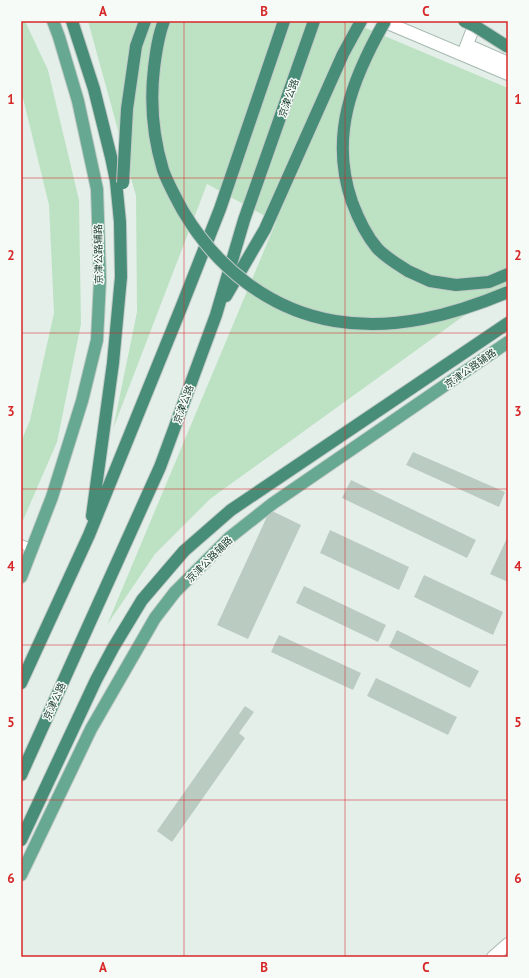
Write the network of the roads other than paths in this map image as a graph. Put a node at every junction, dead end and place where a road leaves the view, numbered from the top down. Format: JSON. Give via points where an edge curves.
{"nodes":[{"id":1,"x":52,"y":21,"type":"edge"},
{"id":2,"x":72,"y":21,"type":"edge"},
{"id":3,"x":145,"y":21,"type":"edge"},
{"id":4,"x":164,"y":21,"type":"edge"},
{"id":5,"x":284,"y":21,"type":"edge"},
{"id":6,"x":314,"y":21,"type":"edge"},
{"id":7,"x":361,"y":21,"type":"edge"},
{"id":8,"x":384,"y":21,"type":"edge"},
{"id":9,"x":464,"y":21,"type":"edge"},
{"id":10,"x":476,"y":21,"type":"edge"},
{"id":11,"x":508,"y":47,"type":"edge"},
{"id":12,"x":465,"y":50,"type":"junction"},
{"id":13,"x":508,"y":63,"type":"edge"},
{"id":14,"x":508,"y":74,"type":"edge"},
{"id":15,"x":119,"y":182,"type":"junction"},
{"id":16,"x":508,"y":274,"type":"edge"},
{"id":17,"x":508,"y":292,"type":"edge"},
{"id":18,"x":216,"y":315,"type":"junction"},
{"id":19,"x":508,"y":324,"type":"edge"},
{"id":20,"x":508,"y":342,"type":"edge"},
{"id":21,"x":89,"y":534,"type":"junction"},
{"id":22,"x":26,"y":547,"type":"edge"},
{"id":23,"x":21,"y":577,"type":"edge"},
{"id":24,"x":21,"y":683,"type":"edge"},
{"id":25,"x":21,"y":775,"type":"edge"},
{"id":26,"x":21,"y":840,"type":"edge"},
{"id":27,"x":21,"y":875,"type":"edge"},
{"id":28,"x":508,"y":944,"type":"edge"},
{"id":29,"x":493,"y":957,"type":"edge"}],
"edges":[{"from":1,"to":22,"type":"main road","name":"京津公路辅路","via":[[78,101],[97,189],[100,280],[97,340],[84,393],[52,497]]},
{"from":2,"to":15,"type":"highway","via":[[94,89]]},
{"from":3,"to":15,"type":"highway","bridge":true,"via":[[136,46]]},
{"from":4,"to":17,"type":"highway","bridge":true,"via":[[152,83],[154,126],[164,171],[196,231],[220,259],[246,283],[276,301],[309,315],[367,325],[420,320],[469,307]]},
{"from":5,"to":21,"type":"highway","via":[[220,209]]},
{"from":6,"to":18,"type":"highway","name":"京津公路","via":[[244,220]]},
{"from":7,"to":18,"type":"highway","via":[[343,54],[264,229]]},
{"from":8,"to":12,"type":"street"},
{"from":8,"to":16,"type":"highway","bridge":true,"via":[[357,78],[345,121],[344,171],[359,219],[376,247],[386,257],[430,281],[456,285],[489,282]]},
{"from":9,"to":11,"type":"highway","bridge":true},
{"from":10,"to":12,"type":"street"},
{"from":12,"to":13,"type":"street"},
{"from":12,"to":14,"type":"street"},
{"from":15,"to":21,"type":"highway","via":[[120,292]]},
{"from":18,"to":25,"type":"highway","name":"京津公路","via":[[160,467]]},
{"from":19,"to":26,"type":"highway","via":[[231,510],[184,551],[142,600],[113,648]]},
{"from":20,"to":27,"type":"main road","name":"京津公路辅路","via":[[272,504],[229,538],[175,592],[155,618],[91,729]]},
{"from":21,"to":24,"type":"highway"},
{"from":22,"to":23,"type":"main road","name":"京津公路辅路"},
{"from":28,"to":29,"type":"street"}]}
